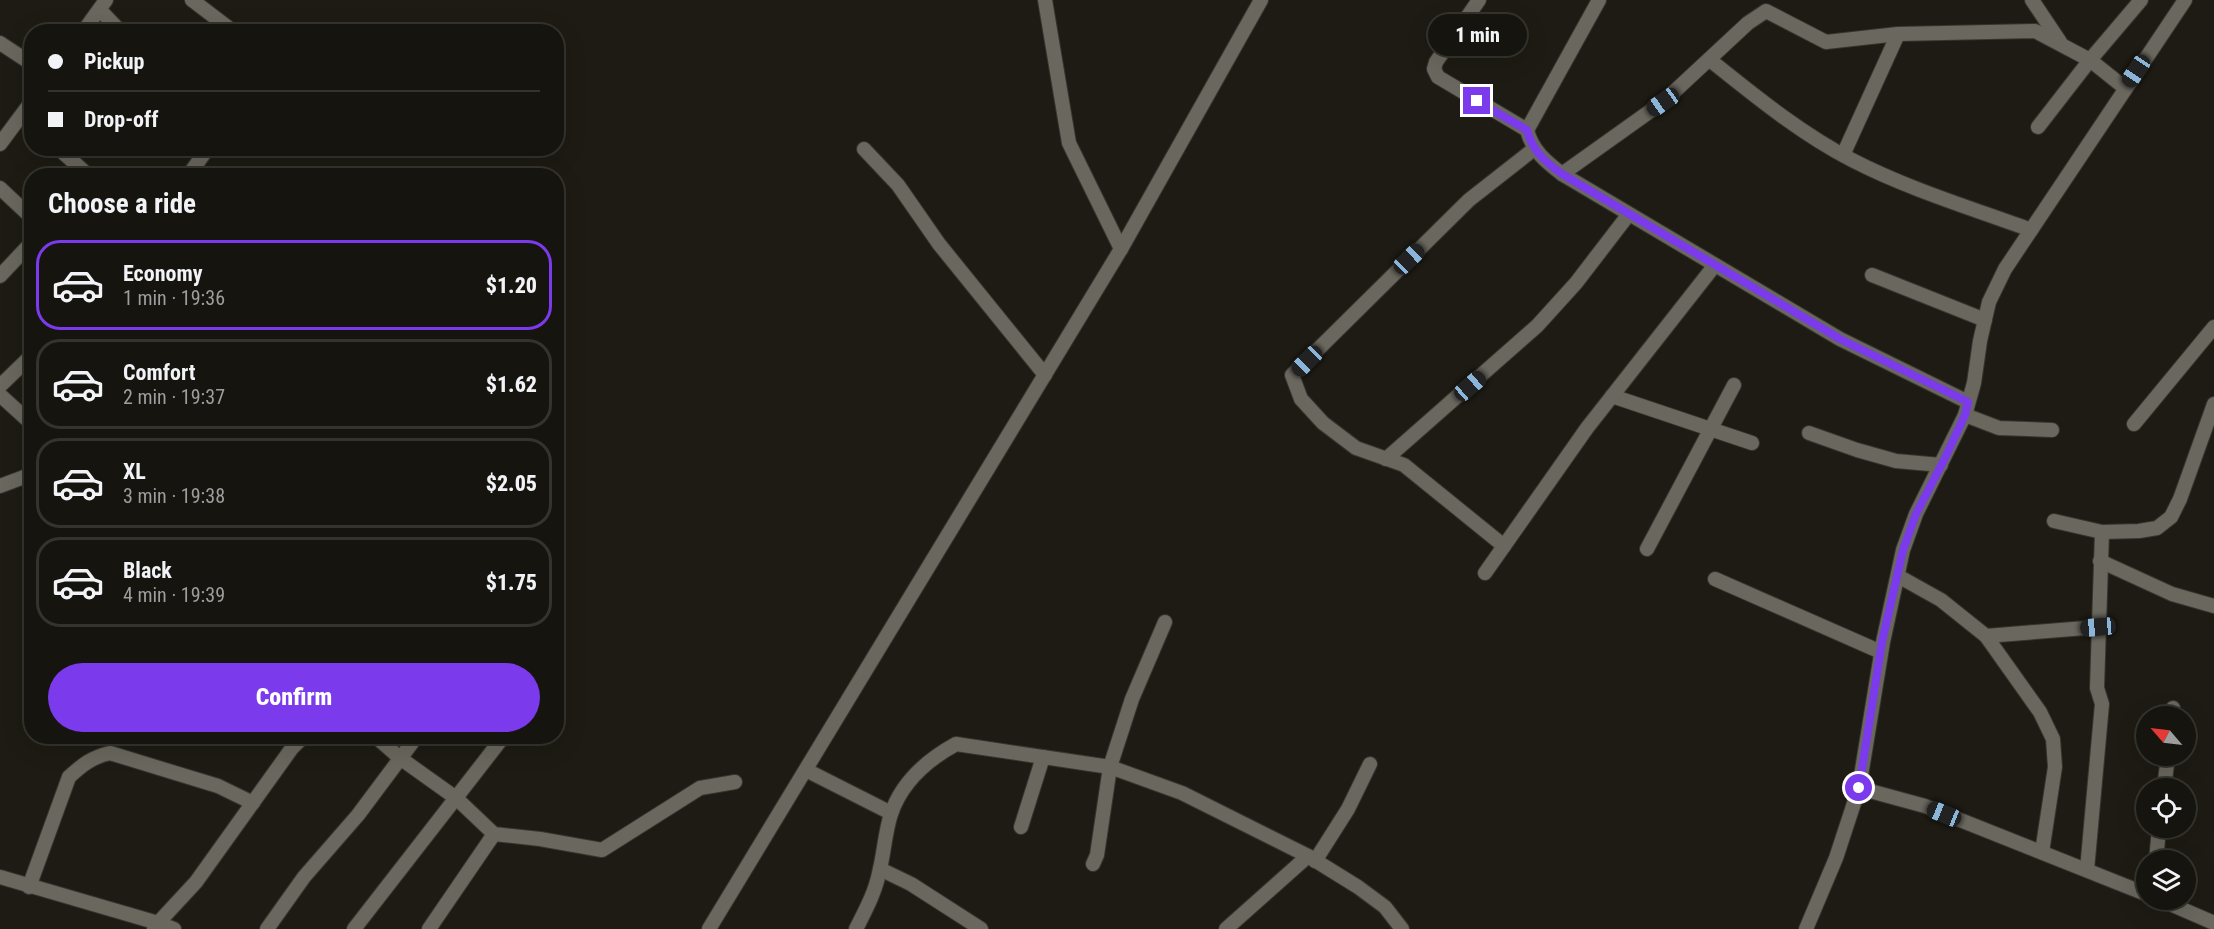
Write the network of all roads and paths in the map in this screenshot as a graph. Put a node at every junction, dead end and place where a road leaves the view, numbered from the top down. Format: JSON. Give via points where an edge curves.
{"nodes":[{"id":1,"x":192,"y":0,"type":"edge"},
{"id":2,"x":1045,"y":0,"type":"edge"},
{"id":3,"x":1261,"y":0,"type":"edge"},
{"id":4,"x":1479,"y":0,"type":"edge"},
{"id":5,"x":1599,"y":0,"type":"edge"},
{"id":6,"x":2032,"y":0,"type":"edge"},
{"id":7,"x":2141,"y":0,"type":"edge"},
{"id":8,"x":2185,"y":0,"type":"edge"},
{"id":9,"x":103,"y":5,"type":"edge"},
{"id":10,"x":89,"y":24,"type":"edge"},
{"id":11,"x":116,"y":24,"type":"edge"},
{"id":12,"x":224,"y":24,"type":"edge"},
{"id":13,"x":1898,"y":34,"type":"junction"},
{"id":14,"x":0,"y":44,"type":"edge"},
{"id":15,"x":2061,"y":44,"type":"junction"},
{"id":16,"x":24,"y":59,"type":"edge"},
{"id":17,"x":1710,"y":60,"type":"junction"},
{"id":18,"x":2090,"y":60,"type":"junction"},
{"id":19,"x":2125,"y":88,"type":"junction"},
{"id":20,"x":24,"y":123,"type":"edge"},
{"id":21,"x":2038,"y":127,"type":"dead end"},
{"id":22,"x":1527,"y":130,"type":"junction"},
{"id":23,"x":0,"y":144,"type":"edge"},
{"id":24,"x":864,"y":149,"type":"dead end"},
{"id":25,"x":1534,"y":149,"type":"junction"},
{"id":26,"x":1843,"y":155,"type":"junction"},
{"id":27,"x":67,"y":156,"type":"edge"},
{"id":28,"x":80,"y":168,"type":"edge"},
{"id":29,"x":1562,"y":174,"type":"junction"},
{"id":30,"x":0,"y":188,"type":"edge"},
{"id":31,"x":24,"y":210,"type":"edge"},
{"id":32,"x":1629,"y":214,"type":"junction"},
{"id":33,"x":2031,"y":230,"type":"junction"},
{"id":34,"x":1121,"y":249,"type":"junction"},
{"id":35,"x":24,"y":250,"type":"edge"},
{"id":36,"x":1715,"y":265,"type":"junction"},
{"id":37,"x":1872,"y":275,"type":"dead end"},
{"id":38,"x":0,"y":276,"type":"edge"},
{"id":39,"x":1985,"y":320,"type":"junction"},
{"id":40,"x":2214,"y":327,"type":"edge"},
{"id":41,"x":24,"y":363,"type":"edge"},
{"id":42,"x":1045,"y":375,"type":"junction"},
{"id":43,"x":1734,"y":385,"type":"dead end"},
{"id":44,"x":0,"y":386,"type":"edge"},
{"id":45,"x":0,"y":395,"type":"edge"},
{"id":46,"x":1612,"y":396,"type":"junction"},
{"id":47,"x":2214,"y":404,"type":"edge"},
{"id":48,"x":1967,"y":409,"type":"junction"},
{"id":49,"x":24,"y":417,"type":"edge"},
{"id":50,"x":2134,"y":424,"type":"dead end"},
{"id":51,"x":1710,"y":429,"type":"junction"},
{"id":52,"x":2052,"y":430,"type":"dead end"},
{"id":53,"x":1809,"y":433,"type":"dead end"},
{"id":54,"x":1752,"y":443,"type":"dead end"},
{"id":55,"x":1386,"y":459,"type":"junction"},
{"id":56,"x":1941,"y":465,"type":"junction"},
{"id":57,"x":24,"y":477,"type":"edge"},
{"id":58,"x":0,"y":486,"type":"edge"},
{"id":59,"x":2054,"y":521,"type":"dead end"},
{"id":60,"x":2102,"y":532,"type":"junction"},
{"id":61,"x":1504,"y":546,"type":"junction"},
{"id":62,"x":1647,"y":549,"type":"dead end"},
{"id":63,"x":2100,"y":561,"type":"junction"},
{"id":64,"x":1485,"y":573,"type":"dead end"},
{"id":65,"x":1898,"y":576,"type":"junction"},
{"id":66,"x":1715,"y":579,"type":"dead end"},
{"id":67,"x":2214,"y":606,"type":"edge"},
{"id":68,"x":1165,"y":622,"type":"dead end"},
{"id":69,"x":2098,"y":627,"type":"junction"},
{"id":70,"x":1986,"y":636,"type":"junction"},
{"id":71,"x":1881,"y":652,"type":"junction"},
{"id":72,"x":296,"y":744,"type":"edge"},
{"id":73,"x":384,"y":744,"type":"edge"},
{"id":74,"x":411,"y":744,"type":"edge"},
{"id":75,"x":498,"y":744,"type":"edge"},
{"id":76,"x":1043,"y":757,"type":"junction"},
{"id":77,"x":400,"y":758,"type":"junction"},
{"id":78,"x":1370,"y":764,"type":"dead end"},
{"id":79,"x":1110,"y":767,"type":"junction"},
{"id":80,"x":806,"y":770,"type":"junction"},
{"id":81,"x":735,"y":782,"type":"dead end"},
{"id":82,"x":1859,"y":788,"type":"junction"},
{"id":83,"x":456,"y":798,"type":"junction"},
{"id":84,"x":253,"y":803,"type":"junction"},
{"id":85,"x":891,"y":813,"type":"junction"},
{"id":86,"x":1021,"y":827,"type":"dead end"},
{"id":87,"x":494,"y":834,"type":"junction"},
{"id":88,"x":2042,"y":852,"type":"junction"},
{"id":89,"x":1311,"y":858,"type":"junction"},
{"id":90,"x":1093,"y":864,"type":"dead end"},
{"id":91,"x":880,"y":869,"type":"junction"},
{"id":92,"x":2087,"y":870,"type":"junction"},
{"id":93,"x":0,"y":877,"type":"edge"},
{"id":94,"x":29,"y":887,"type":"junction"},
{"id":95,"x":2136,"y":890,"type":"edge"},
{"id":96,"x":2184,"y":910,"type":"edge"},
{"id":97,"x":2214,"y":923,"type":"edge"},
{"id":98,"x":156,"y":926,"type":"edge"},
{"id":99,"x":1399,"y":928,"type":"edge"},
{"id":100,"x":174,"y":929,"type":"edge"},
{"id":101,"x":267,"y":929,"type":"edge"},
{"id":102,"x":354,"y":929,"type":"edge"},
{"id":103,"x":429,"y":929,"type":"edge"},
{"id":104,"x":708,"y":929,"type":"edge"},
{"id":105,"x":856,"y":929,"type":"edge"},
{"id":106,"x":981,"y":929,"type":"edge"},
{"id":107,"x":1226,"y":929,"type":"edge"},
{"id":108,"x":1806,"y":929,"type":"edge"}],
"edges":[{"from":1,"to":12,"type":"street"},
{"from":2,"to":34,"type":"street","via":[[1069,143]]},
{"from":3,"to":34,"type":"street"},
{"from":4,"to":22,"type":"street","via":[[1434,69],[1438,77]]},
{"from":5,"to":22,"type":"street"},
{"from":6,"to":15,"type":"street"},
{"from":7,"to":18,"type":"street"},
{"from":8,"to":19,"type":"street"},
{"from":9,"to":10,"type":"street"},
{"from":9,"to":11,"type":"street"},
{"from":13,"to":15,"type":"street","via":[[2035,31]]},
{"from":13,"to":17,"type":"street","via":[[1826,42],[1766,11]]},
{"from":13,"to":26,"type":"street"},
{"from":14,"to":16,"type":"street"},
{"from":15,"to":18,"type":"street"},
{"from":17,"to":26,"type":"street","via":[[1783,118]]},
{"from":17,"to":29,"type":"street","via":[[1663,102]]},
{"from":18,"to":19,"type":"street"},
{"from":18,"to":21,"type":"street"},
{"from":19,"to":33,"type":"street"},
{"from":20,"to":23,"type":"street"},
{"from":22,"to":25,"type":"street"},
{"from":24,"to":42,"type":"street","via":[[898,185],[939,244]]},
{"from":25,"to":29,"type":"street"},
{"from":25,"to":55,"type":"street","via":[[1469,200],[1293,375],[1301,399],[1323,423],[1356,447]]},
{"from":26,"to":33,"type":"street","via":[[1920,189]]},
{"from":27,"to":28,"type":"street"},
{"from":29,"to":32,"type":"street"},
{"from":30,"to":31,"type":"street"},
{"from":32,"to":36,"type":"street"},
{"from":32,"to":55,"type":"street","via":[[1537,326]]},
{"from":33,"to":39,"type":"street","via":[[2005,268]]},
{"from":34,"to":42,"type":"street"},
{"from":35,"to":38,"type":"street"},
{"from":36,"to":46,"type":"street"},
{"from":36,"to":48,"type":"street"},
{"from":37,"to":39,"type":"street"},
{"from":39,"to":48,"type":"street"},
{"from":40,"to":50,"type":"street"},
{"from":41,"to":44,"type":"street"},
{"from":42,"to":80,"type":"street"},
{"from":43,"to":51,"type":"street"},
{"from":45,"to":49,"type":"street"},
{"from":46,"to":51,"type":"street"},
{"from":46,"to":61,"type":"street"},
{"from":47,"to":60,"type":"street","via":[[2171,517],[2157,528]]},
{"from":48,"to":52,"type":"street","via":[[1999,428]]},
{"from":48,"to":56,"type":"street"},
{"from":51,"to":54,"type":"street"},
{"from":51,"to":62,"type":"street"},
{"from":53,"to":56,"type":"street","via":[[1896,461]]},
{"from":55,"to":61,"type":"street","via":[[1404,465]]},
{"from":56,"to":65,"type":"street","via":[[1916,514]]},
{"from":57,"to":58,"type":"street"},
{"from":59,"to":60,"type":"street"},
{"from":60,"to":63,"type":"street"},
{"from":61,"to":64,"type":"street"},
{"from":63,"to":67,"type":"street","via":[[2172,594]]},
{"from":63,"to":69,"type":"street"},
{"from":65,"to":70,"type":"street","via":[[1941,600]]},
{"from":65,"to":71,"type":"street"},
{"from":66,"to":71,"type":"street"},
{"from":68,"to":79,"type":"street","via":[[1132,699]]},
{"from":69,"to":70,"type":"street"},
{"from":69,"to":92,"type":"street","via":[[2097,688],[2102,704]]},
{"from":70,"to":88,"type":"street","via":[[2040,712],[2053,739],[2055,767]]},
{"from":71,"to":82,"type":"street"},
{"from":72,"to":84,"type":"street"},
{"from":73,"to":77,"type":"street"},
{"from":74,"to":77,"type":"street"},
{"from":75,"to":83,"type":"street"},
{"from":76,"to":79,"type":"street"},
{"from":76,"to":85,"type":"street","via":[[956,744],[933,756],[906,782]]},
{"from":76,"to":86,"type":"street"},
{"from":77,"to":83,"type":"street"},
{"from":77,"to":101,"type":"street"},
{"from":78,"to":89,"type":"street","via":[[1348,809]]},
{"from":79,"to":89,"type":"street","via":[[1182,793]]},
{"from":79,"to":90,"type":"street"},
{"from":80,"to":85,"type":"street"},
{"from":80,"to":104,"type":"street"},
{"from":81,"to":87,"type":"street","via":[[700,788],[602,850]]},
{"from":82,"to":88,"type":"street","via":[[1925,806]]},
{"from":82,"to":108,"type":"street","via":[[1836,858]]},
{"from":83,"to":87,"type":"street"},
{"from":83,"to":102,"type":"street"},
{"from":84,"to":94,"type":"street","via":[[218,786],[110,753],[94,757],[69,777]]},
{"from":84,"to":98,"type":"street","via":[[196,882]]},
{"from":85,"to":91,"type":"street"},
{"from":87,"to":103,"type":"street"},
{"from":88,"to":92,"type":"street"},
{"from":89,"to":99,"type":"street","via":[[1385,908]]},
{"from":89,"to":107,"type":"street"},
{"from":91,"to":105,"type":"street"},
{"from":91,"to":106,"type":"street"},
{"from":92,"to":95,"type":"street"},
{"from":93,"to":94,"type":"street"},
{"from":94,"to":98,"type":"street"},
{"from":96,"to":97,"type":"street"},
{"from":98,"to":100,"type":"street"}]}
